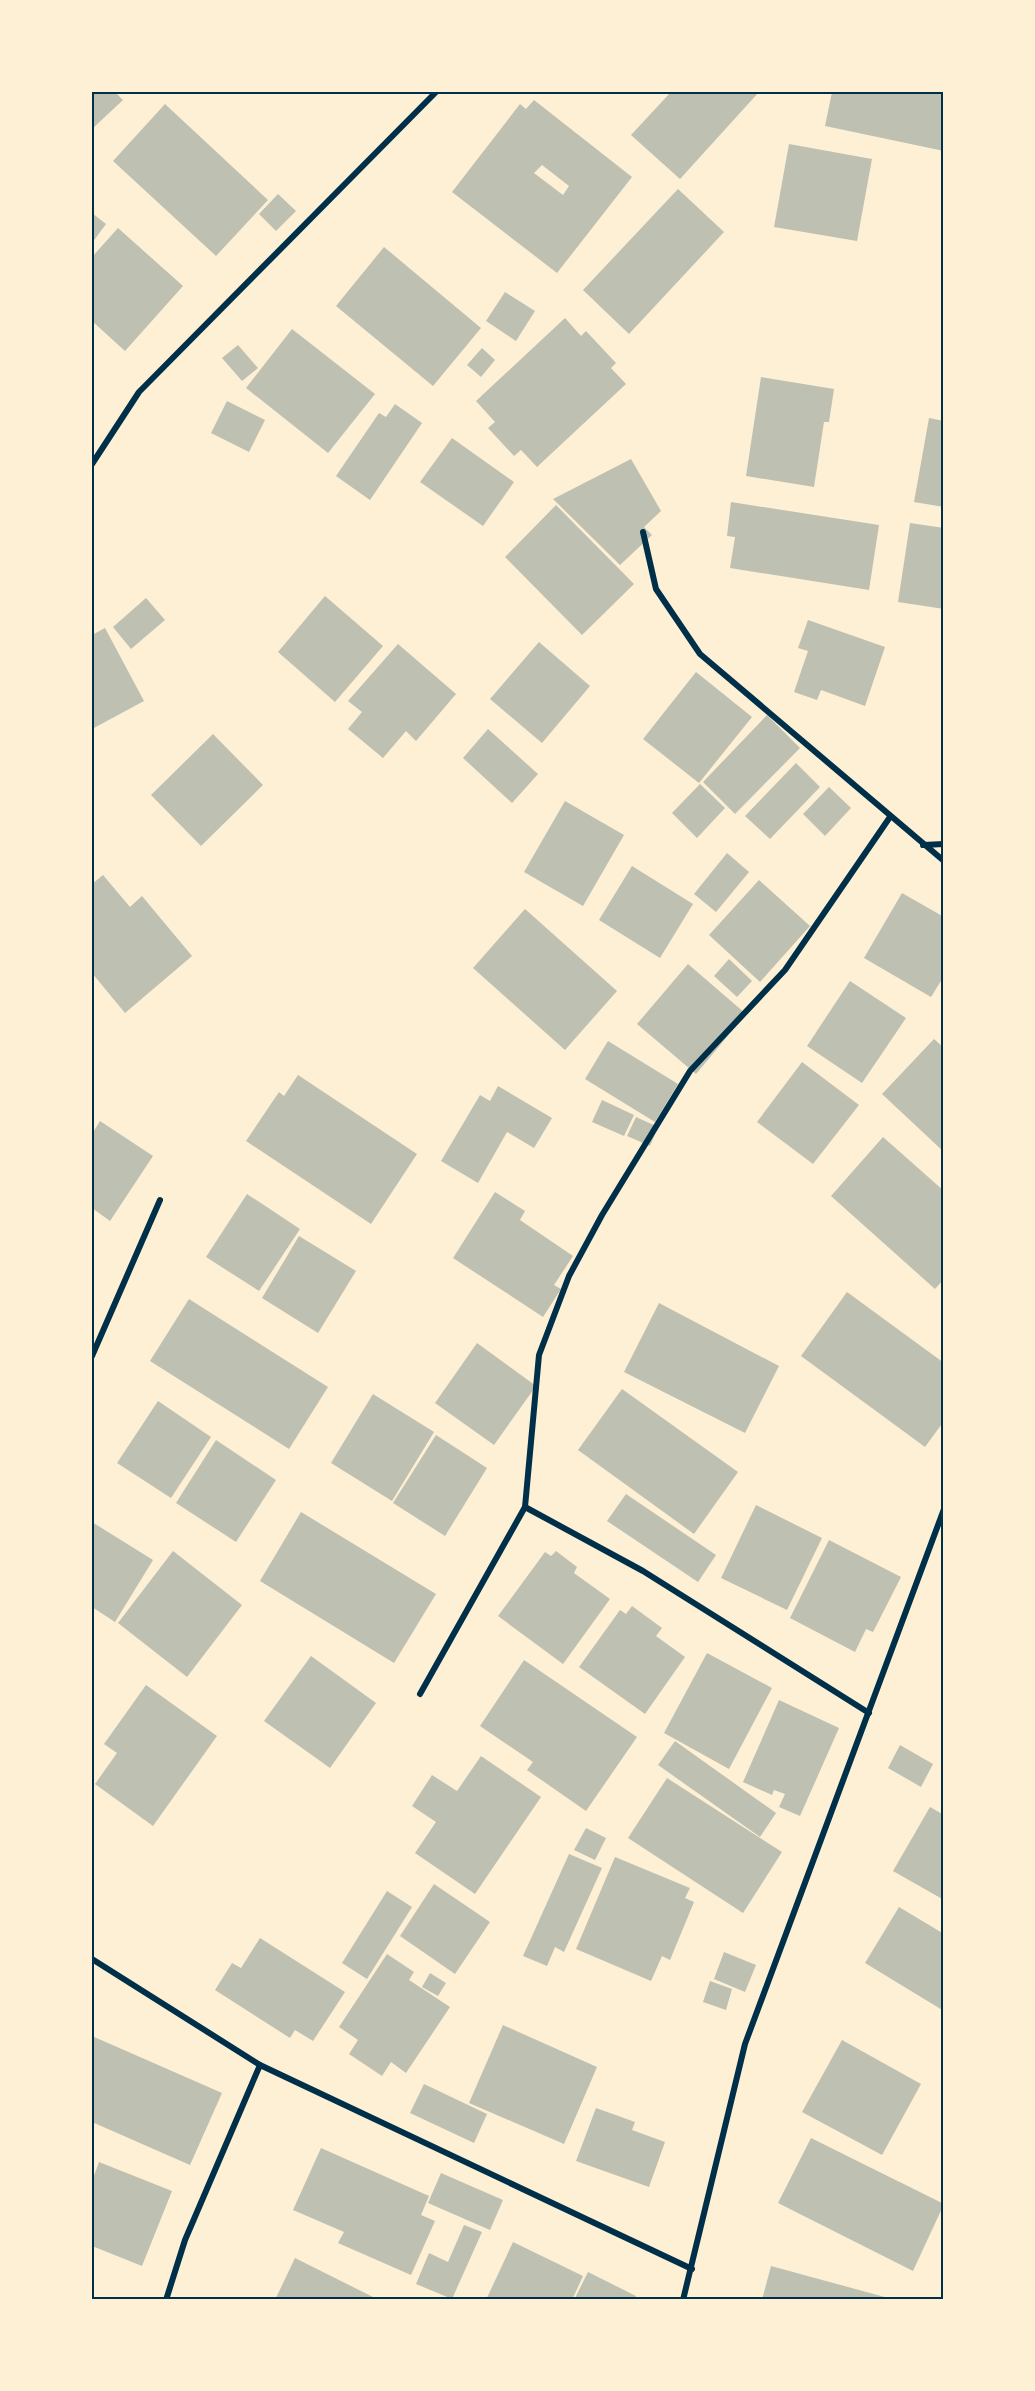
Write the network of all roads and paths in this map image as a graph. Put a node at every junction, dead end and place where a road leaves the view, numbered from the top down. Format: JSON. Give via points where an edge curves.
{"nodes":[{"id":1,"x":436,"y":92,"type":"edge"},
{"id":2,"x":92,"y":464,"type":"edge"},
{"id":3,"x":642,"y":532,"type":"dead end"},
{"id":4,"x":890,"y":817,"type":"junction"},
{"id":5,"x":944,"y":844,"type":"edge"},
{"id":6,"x":922,"y":845,"type":"junction"},
{"id":7,"x":944,"y":861,"type":"edge"},
{"id":8,"x":160,"y":1200,"type":"dead end"},
{"id":9,"x":92,"y":1356,"type":"edge"},
{"id":10,"x":525,"y":1507,"type":"junction"},
{"id":11,"x":944,"y":1509,"type":"edge"},
{"id":12,"x":420,"y":1694,"type":"dead end"},
{"id":13,"x":869,"y":1713,"type":"junction"},
{"id":14,"x":92,"y":1959,"type":"edge"},
{"id":15,"x":261,"y":2065,"type":"junction"},
{"id":16,"x":692,"y":2269,"type":"junction"},
{"id":17,"x":166,"y":2300,"type":"edge"},
{"id":18,"x":683,"y":2300,"type":"edge"}],
"edges":[{"from":1,"to":2,"type":"street","via":[[139,392]]},
{"from":3,"to":4,"type":"street","via":[[656,590],[700,654]]},
{"from":4,"to":6,"type":"street"},
{"from":4,"to":10,"type":"street","via":[[785,970],[690,1071],[568,1276],[538,1355]]},
{"from":5,"to":6,"type":"street"},
{"from":6,"to":7,"type":"street"},
{"from":8,"to":9,"type":"street"},
{"from":10,"to":12,"type":"street"},
{"from":10,"to":13,"type":"street","via":[[643,1571]]},
{"from":11,"to":13,"type":"street"},
{"from":13,"to":16,"type":"street","via":[[745,2044]]},
{"from":14,"to":15,"type":"street"},
{"from":15,"to":16,"type":"street"},
{"from":15,"to":17,"type":"street","via":[[185,2240]]},
{"from":16,"to":18,"type":"street"}]}
